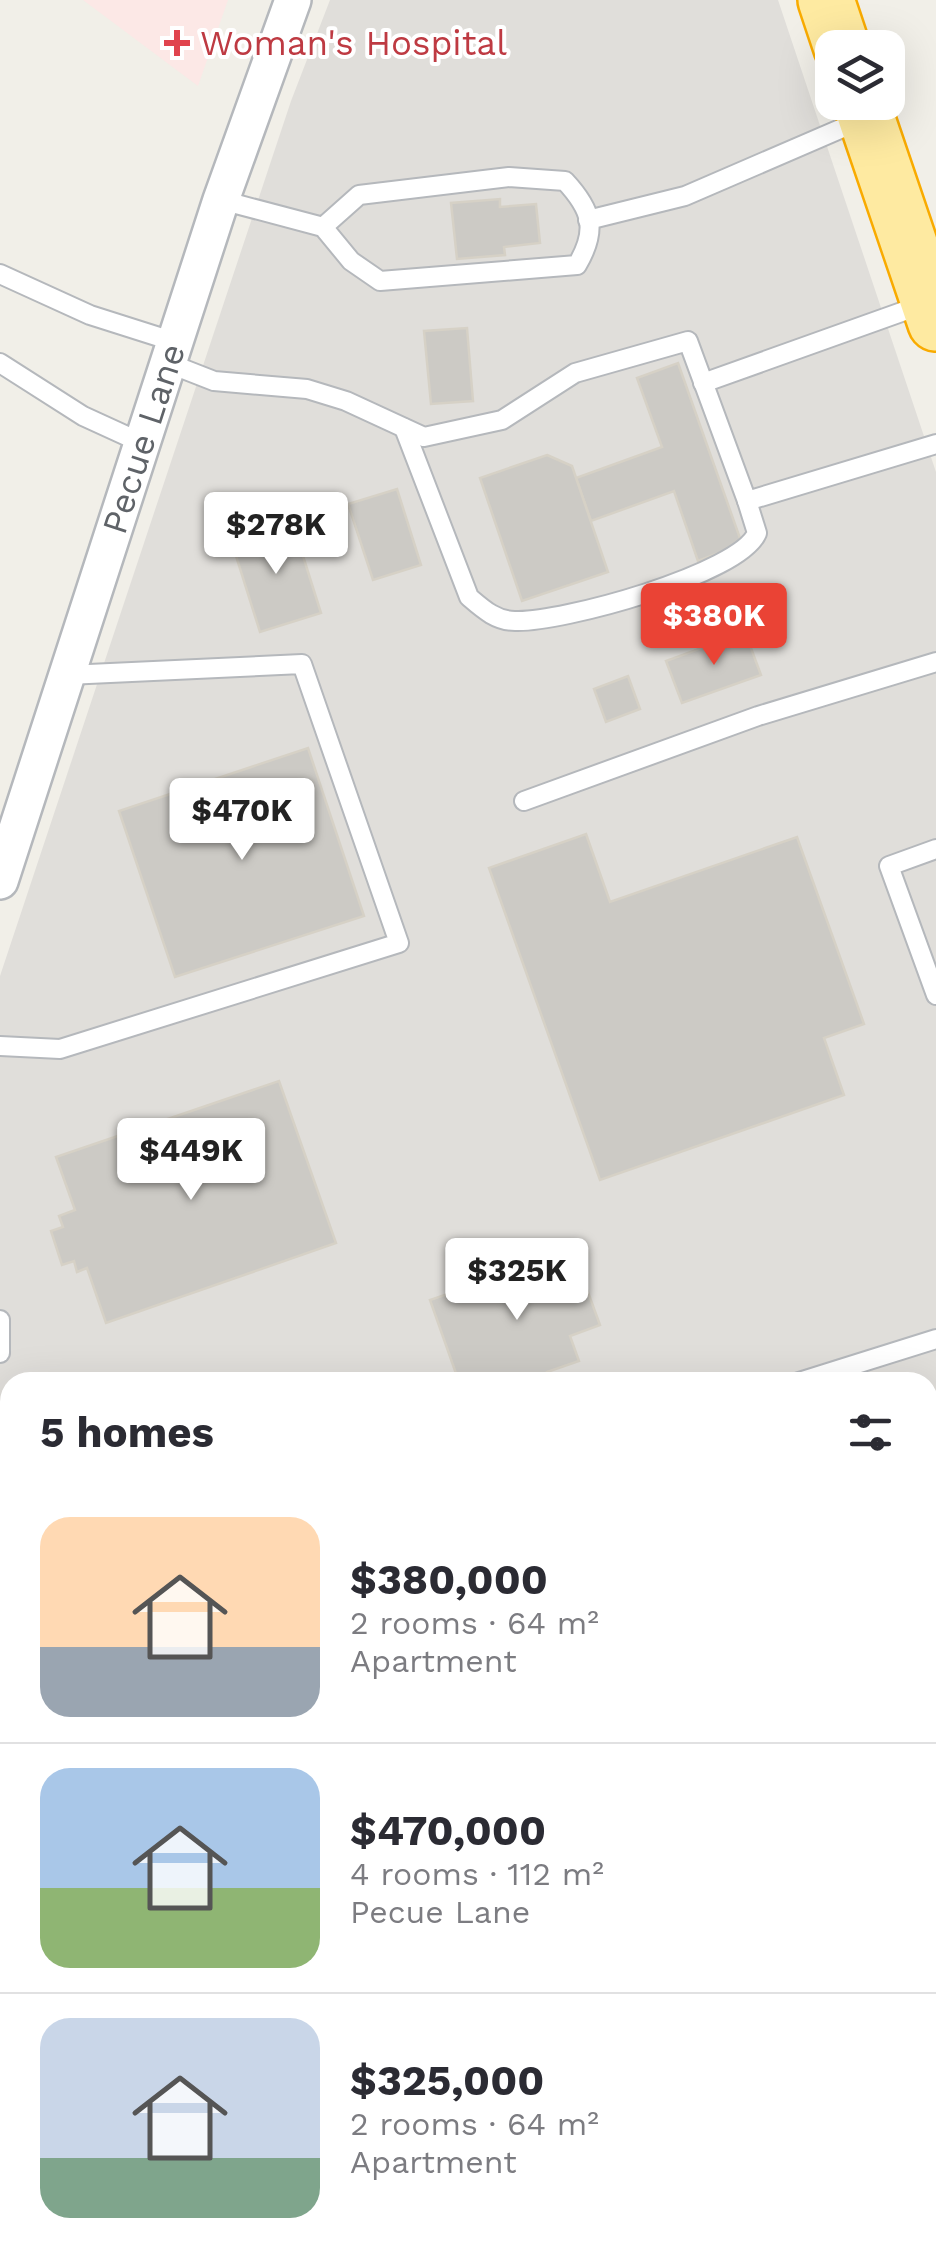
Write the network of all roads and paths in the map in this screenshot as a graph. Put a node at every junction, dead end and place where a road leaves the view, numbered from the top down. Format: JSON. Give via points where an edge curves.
{"nodes":[{"id":1,"x":293,"y":0,"type":"edge"},
{"id":2,"x":826,"y":0,"type":"edge"},
{"id":3,"x":836,"y":30,"type":"edge"},
{"id":4,"x":843,"y":120,"type":"edge"},
{"id":5,"x":867,"y":120,"type":"edge"},
{"id":6,"x":221,"y":200,"type":"junction"},
{"id":7,"x":588,"y":220,"type":"junction"},
{"id":8,"x":323,"y":227,"type":"junction"},
{"id":9,"x":0,"y":274,"type":"edge"},
{"id":10,"x":932,"y":313,"type":"edge"},
{"id":11,"x":171,"y":352,"type":"junction"},
{"id":12,"x":0,"y":362,"type":"edge"},
{"id":13,"x":703,"y":382,"type":"junction"},
{"id":14,"x":404,"y":428,"type":"junction"},
{"id":15,"x":142,"y":443,"type":"junction"},
{"id":16,"x":936,"y":444,"type":"edge"},
{"id":17,"x":746,"y":502,"type":"junction"},
{"id":18,"x":936,"y":662,"type":"edge"},
{"id":19,"x":67,"y":675,"type":"junction"},
{"id":20,"x":524,"y":801,"type":"dead end"},
{"id":21,"x":936,"y":849,"type":"edge"},
{"id":22,"x":0,"y":881,"type":"edge"},
{"id":23,"x":936,"y":995,"type":"edge"},
{"id":24,"x":0,"y":1046,"type":"edge"},
{"id":25,"x":0,"y":1320,"type":"edge"},
{"id":26,"x":936,"y":1339,"type":"edge"},
{"id":27,"x":0,"y":1352,"type":"edge"},
{"id":28,"x":831,"y":1372,"type":"edge"}],
"edges":[{"from":1,"to":6,"type":"street","name":"Pecue Lane"},
{"from":2,"to":3,"type":"highway"},
{"from":4,"to":7,"type":"lane","via":[[684,196]]},
{"from":5,"to":10,"type":"highway"},
{"from":6,"to":8,"type":"lane"},
{"from":6,"to":11,"type":"street","name":"Pecue Lane"},
{"from":7,"to":8,"type":"lane","via":[[587,204],[565,181],[509,177],[360,195]]},
{"from":7,"to":8,"type":"lane","via":[[591,243],[577,265],[380,282]]},
{"from":9,"to":11,"type":"lane"},
{"from":10,"to":13,"type":"lane"},
{"from":11,"to":14,"type":"lane","via":[[214,382],[307,389]]},
{"from":11,"to":15,"type":"street","name":"Pecue Lane"},
{"from":12,"to":15,"type":"lane","via":[[83,416]]},
{"from":13,"to":14,"type":"lane","via":[[688,341],[575,373],[502,420],[424,438]]},
{"from":13,"to":17,"type":"lane"},
{"from":14,"to":17,"type":"lane","via":[[469,597],[488,614],[512,622],[623,602],[736,553],[757,532]]},
{"from":15,"to":19,"type":"street","name":"Pecue Lane"},
{"from":16,"to":17,"type":"lane"},
{"from":18,"to":20,"type":"lane","via":[[758,716]]},
{"from":19,"to":22,"type":"street","name":"Pecue Lane"},
{"from":19,"to":24,"type":"lane","via":[[302,664],[399,943],[60,1049]]},
{"from":21,"to":23,"type":"lane","via":[[889,866]]},
{"from":25,"to":27,"type":"lane"},
{"from":26,"to":28,"type":"lane"}]}
